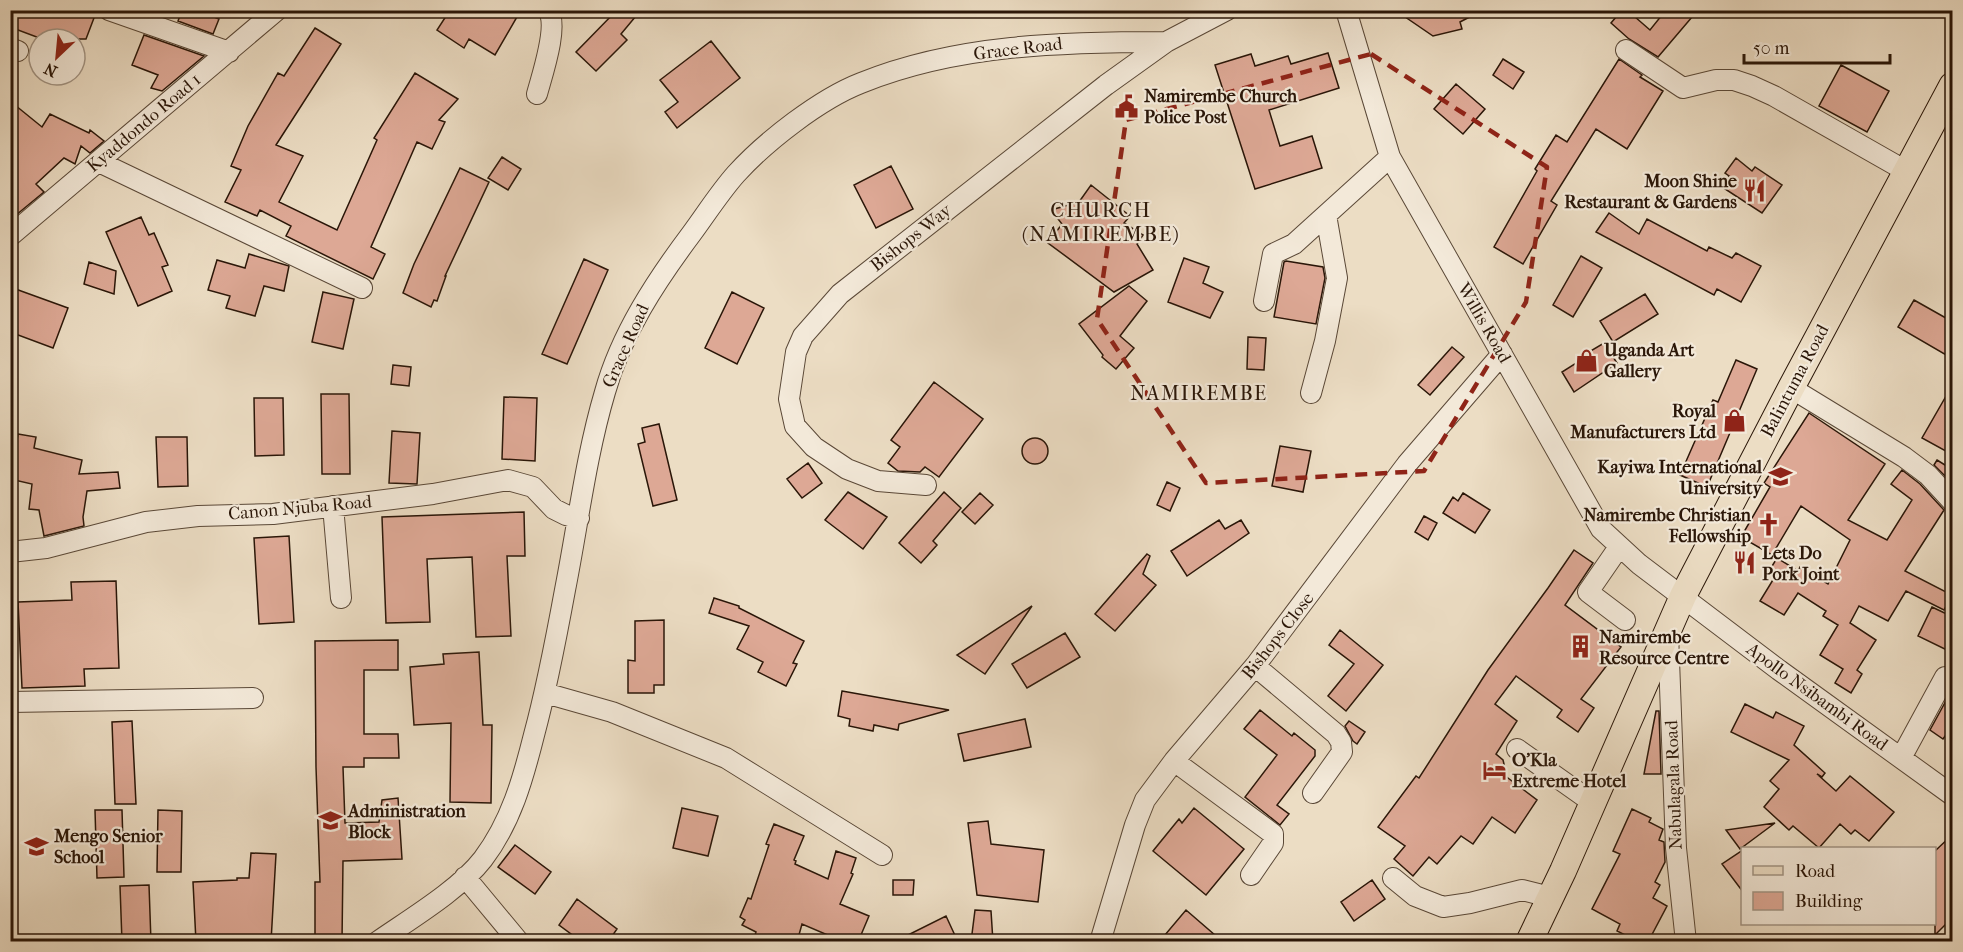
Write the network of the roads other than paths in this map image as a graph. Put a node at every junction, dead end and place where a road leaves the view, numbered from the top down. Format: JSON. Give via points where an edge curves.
{"nodes":[{"id":1,"x":109,"y":10,"type":"edge"},
{"id":2,"x":277,"y":10,"type":"edge"},
{"id":3,"x":548,"y":10,"type":"edge"},
{"id":4,"x":1227,"y":10,"type":"edge"},
{"id":5,"x":1346,"y":10,"type":"edge"},
{"id":6,"x":1166,"y":42,"type":"junction"},
{"id":7,"x":1626,"y":50,"type":"dead end"},
{"id":8,"x":229,"y":52,"type":"junction"},
{"id":9,"x":1953,"y":86,"type":"edge"},
{"id":10,"x":537,"y":94,"type":"dead end"},
{"id":11,"x":1390,"y":157,"type":"junction"},
{"id":12,"x":99,"y":162,"type":"junction"},
{"id":13,"x":1906,"y":171,"type":"junction"},
{"id":14,"x":1326,"y":215,"type":"junction"},
{"id":15,"x":10,"y":236,"type":"edge"},
{"id":16,"x":362,"y":288,"type":"dead end"},
{"id":17,"x":1264,"y":301,"type":"dead end"},
{"id":18,"x":1502,"y":354,"type":"junction"},
{"id":19,"x":1791,"y":388,"type":"junction"},
{"id":20,"x":1311,"y":393,"type":"dead end"},
{"id":21,"x":926,"y":486,"type":"dead end"},
{"id":22,"x":1953,"y":501,"type":"edge"},
{"id":23,"x":333,"y":506,"type":"junction"},
{"id":24,"x":579,"y":518,"type":"junction"},
{"id":25,"x":1619,"y":547,"type":"junction"},
{"id":26,"x":10,"y":552,"type":"edge"},
{"id":27,"x":1683,"y":596,"type":"junction"},
{"id":28,"x":340,"y":598,"type":"dead end"},
{"id":29,"x":1625,"y":620,"type":"dead end"},
{"id":30,"x":1668,"y":628,"type":"junction"},
{"id":31,"x":1255,"y":666,"type":"junction"},
{"id":32,"x":1945,"y":677,"type":"dead end"},
{"id":33,"x":545,"y":693,"type":"junction"},
{"id":34,"x":252,"y":698,"type":"dead end"},
{"id":35,"x":10,"y":702,"type":"edge"},
{"id":36,"x":1517,"y":749,"type":"dead end"},
{"id":37,"x":1901,"y":758,"type":"junction"},
{"id":38,"x":1174,"y":761,"type":"junction"},
{"id":39,"x":1314,"y":793,"type":"dead end"},
{"id":40,"x":1953,"y":795,"type":"edge"},
{"id":41,"x":1592,"y":802,"type":"junction"},
{"id":42,"x":882,"y":855,"type":"dead end"},
{"id":43,"x":1251,"y":875,"type":"dead end"},
{"id":44,"x":465,"y":877,"type":"junction"},
{"id":45,"x":1393,"y":878,"type":"dead end"},
{"id":46,"x":1550,"y":897,"type":"junction"},
{"id":47,"x":377,"y":942,"type":"edge"},
{"id":48,"x":519,"y":942,"type":"edge"},
{"id":49,"x":1100,"y":942,"type":"edge"},
{"id":50,"x":1529,"y":942,"type":"edge"},
{"id":51,"x":1686,"y":942,"type":"edge"}],
"edges":[{"from":1,"to":8,"type":"street"},
{"from":2,"to":8,"type":"street","name":"Kyaddondo Road 1"},
{"from":3,"to":10,"type":"street","via":[[553,28]]},
{"from":4,"to":6,"type":"street","name":"Bishops Way"},
{"from":5,"to":11,"type":"street","name":"Willis Road"},
{"from":6,"to":21,"type":"street","name":"Bishops Way","via":[[840,294],[803,336],[796,352],[789,399],[795,426],[814,447],[846,469],[878,481]]},
{"from":6,"to":24,"type":"street","name":"Grace Road","via":[[1059,43],[969,54],[906,67],[858,84],[815,108],[773,139],[736,174],[673,258],[641,309],[605,391]]},
{"from":7,"to":13,"type":"street","via":[[1683,88],[1734,80],[1774,96]]},
{"from":8,"to":12,"type":"street","name":"Kyaddondo Road 1"},
{"from":9,"to":13,"type":"main road","name":"Balintuma Road"},
{"from":11,"to":14,"type":"street"},
{"from":11,"to":18,"type":"street","name":"Willis Road"},
{"from":12,"to":15,"type":"street","name":"Kyaddondo Road 1"},
{"from":12,"to":16,"type":"street"},
{"from":13,"to":19,"type":"main road","name":"Balintuma Road"},
{"from":14,"to":17,"type":"street","via":[[1294,244],[1273,255]]},
{"from":14,"to":20,"type":"street","via":[[1337,278]]},
{"from":18,"to":25,"type":"street","name":"Willis Road","via":[[1587,506],[1601,529]]},
{"from":18,"to":31,"type":"street","name":"Bishops Close","via":[[1407,464]]},
{"from":19,"to":22,"type":"street","via":[[1904,457]]},
{"from":19,"to":27,"type":"main road","name":"Balintuma Road"},
{"from":23,"to":24,"type":"street","name":"Canon Njuba Road","via":[[508,480],[534,487],[554,509]]},
{"from":23,"to":26,"type":"street","name":"Canon Njuba Road","via":[[146,522],[46,548]]},
{"from":23,"to":28,"type":"street"},
{"from":24,"to":33,"type":"street","name":"Grace Road"},
{"from":25,"to":27,"type":"street","name":"Willis Road"},
{"from":25,"to":29,"type":"street","via":[[1588,592]]},
{"from":27,"to":30,"type":"main road","name":"Balintuma Road"},
{"from":27,"to":37,"type":"street","name":"Apollo Nsibambi Road"},
{"from":30,"to":41,"type":"main road","name":"Balintuma Road"},
{"from":30,"to":51,"type":"street","name":"Nabulagala Road","via":[[1676,848]]},
{"from":31,"to":38,"type":"street","name":"Bishops Close"},
{"from":31,"to":39,"type":"street","via":[[1341,742],[1342,752]]},
{"from":32,"to":37,"type":"street"},
{"from":33,"to":42,"type":"street","via":[[612,712],[726,758]]},
{"from":33,"to":44,"type":"street","name":"Grace Road","via":[[520,791],[503,829],[482,861]]},
{"from":34,"to":35,"type":"street"},
{"from":36,"to":41,"type":"street"},
{"from":37,"to":40,"type":"street","name":"Apollo Nsibambi Road"},
{"from":38,"to":43,"type":"street","via":[[1273,834],[1273,843]]},
{"from":38,"to":49,"type":"street","name":"Bishops Close","via":[[1145,800]]},
{"from":41,"to":46,"type":"main road","name":"Balintuma Road"},
{"from":44,"to":47,"type":"street","name":"Grace Road"},
{"from":44,"to":48,"type":"street"},
{"from":45,"to":46,"type":"street","via":[[1415,896],[1443,907],[1522,890]]},
{"from":46,"to":50,"type":"main road","name":"Balintuma Road"}]}
